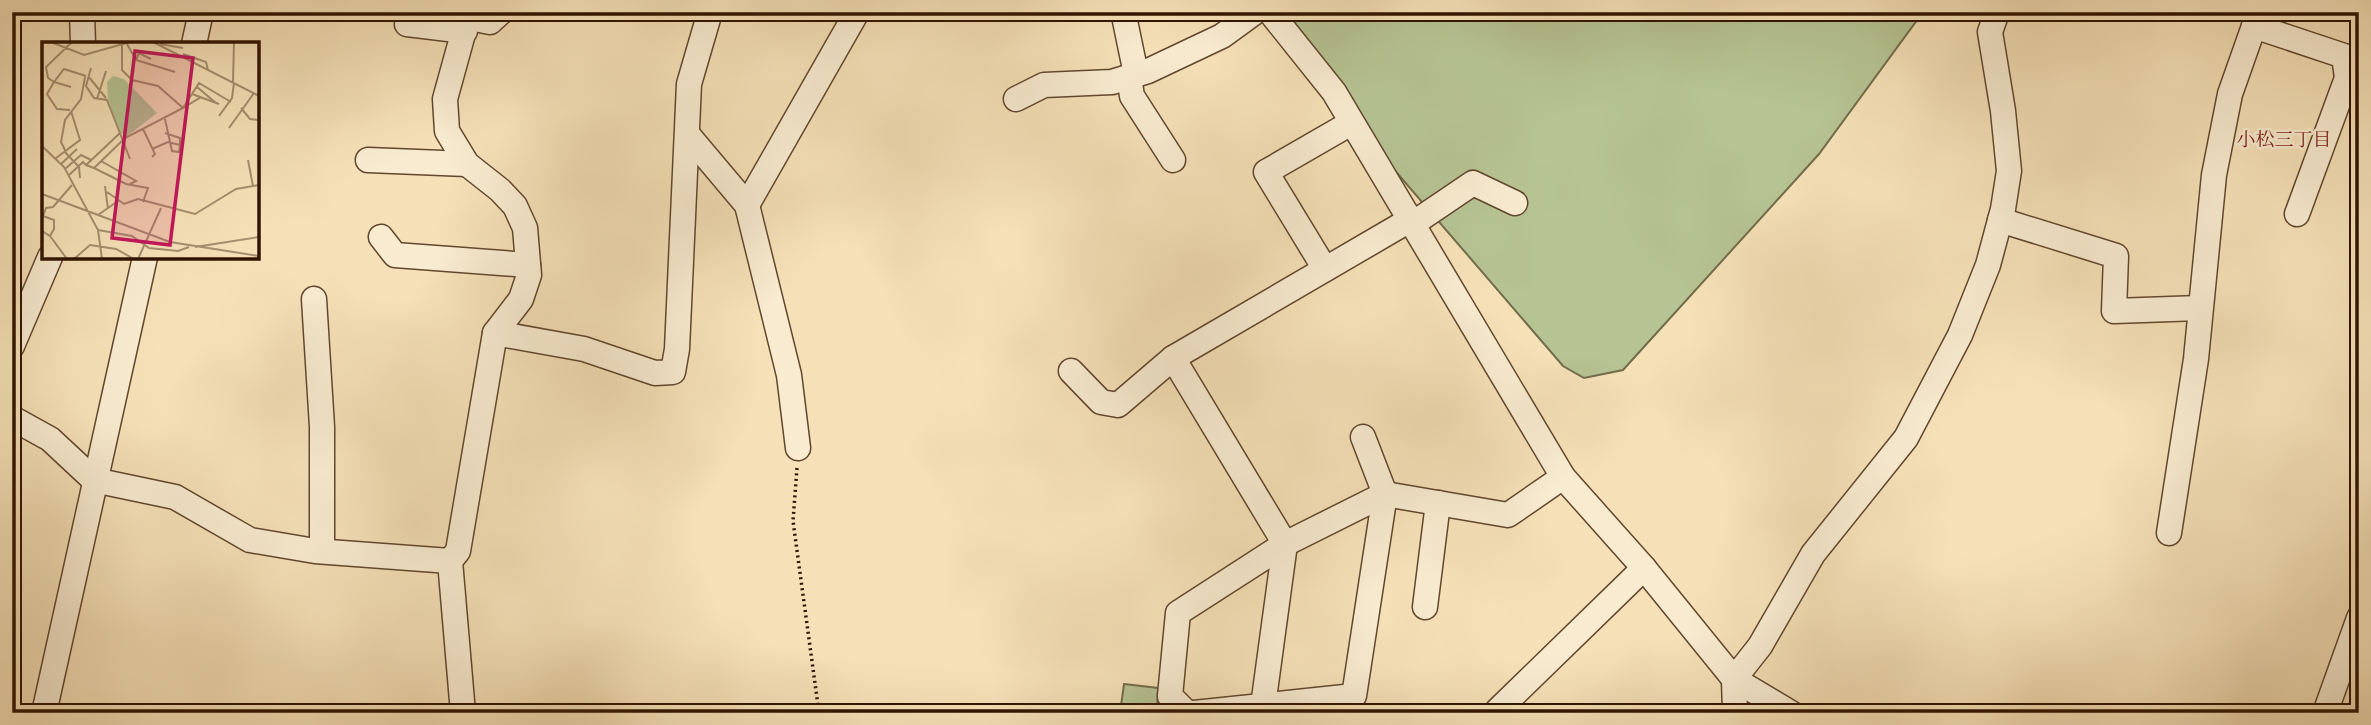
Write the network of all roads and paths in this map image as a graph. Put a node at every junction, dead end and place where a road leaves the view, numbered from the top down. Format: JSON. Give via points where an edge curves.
{"nodes":[{"id":1,"x":82,"y":12,"type":"edge"},
{"id":2,"x":201,"y":12,"type":"edge"},
{"id":3,"x":501,"y":12,"type":"edge"},
{"id":4,"x":710,"y":12,"type":"edge"},
{"id":5,"x":858,"y":12,"type":"edge"},
{"id":6,"x":1255,"y":12,"type":"edge"},
{"id":7,"x":1270,"y":12,"type":"edge"},
{"id":8,"x":1997,"y":12,"type":"edge"},
{"id":9,"x":1124,"y":16,"type":"dead end"},
{"id":10,"x":2259,"y":19,"type":"edge"},
{"id":11,"x":468,"y":20,"type":"edge"},
{"id":12,"x":407,"y":24,"type":"dead end"},
{"id":13,"x":83,"y":42,"type":"edge"},
{"id":14,"x":194,"y":42,"type":"edge"},
{"id":15,"x":1132,"y":76,"type":"junction"},
{"id":16,"x":1016,"y":99,"type":"dead end"},
{"id":17,"x":1351,"y":123,"type":"junction"},
{"id":18,"x":688,"y":135,"type":"junction"},
{"id":19,"x":368,"y":160,"type":"dead end"},
{"id":20,"x":1173,"y":160,"type":"dead end"},
{"id":21,"x":467,"y":164,"type":"junction"},
{"id":22,"x":1515,"y":203,"type":"dead end"},
{"id":23,"x":747,"y":205,"type":"junction"},
{"id":24,"x":2297,"y":214,"type":"dead end"},
{"id":25,"x":2000,"y":220,"type":"junction"},
{"id":26,"x":1409,"y":223,"type":"junction"},
{"id":27,"x":381,"y":237,"type":"dead end"},
{"id":28,"x":49,"y":259,"type":"edge"},
{"id":29,"x":145,"y":259,"type":"edge"},
{"id":30,"x":528,"y":265,"type":"junction"},
{"id":31,"x":1325,"y":269,"type":"junction"},
{"id":32,"x":314,"y":299,"type":"dead end"},
{"id":33,"x":2200,"y":307,"type":"junction"},
{"id":34,"x":495,"y":333,"type":"junction"},
{"id":35,"x":12,"y":346,"type":"edge"},
{"id":36,"x":1173,"y":358,"type":"junction"},
{"id":37,"x":1071,"y":371,"type":"dead end"},
{"id":38,"x":12,"y":418,"type":"edge"},
{"id":39,"x":1363,"y":437,"type":"dead end"},
{"id":40,"x":798,"y":447,"type":"joint"},
{"id":41,"x":1563,"y":477,"type":"junction"},
{"id":42,"x":94,"y":480,"type":"junction"},
{"id":43,"x":1385,"y":494,"type":"junction"},
{"id":44,"x":1438,"y":503,"type":"junction"},
{"id":45,"x":2169,"y":533,"type":"dead end"},
{"id":46,"x":1285,"y":544,"type":"junction"},
{"id":47,"x":322,"y":551,"type":"junction"},
{"id":48,"x":450,"y":561,"type":"junction"},
{"id":49,"x":1644,"y":568,"type":"junction"},
{"id":50,"x":1425,"y":607,"type":"dead end"},
{"id":51,"x":2359,"y":618,"type":"edge"},
{"id":52,"x":1734,"y":679,"type":"junction"},
{"id":53,"x":1263,"y":706,"type":"junction"},
{"id":54,"x":1497,"y":711,"type":"edge"},
{"id":55,"x":44,"y":713,"type":"edge"},
{"id":56,"x":463,"y":713,"type":"edge"},
{"id":57,"x":819,"y":713,"type":"edge"},
{"id":58,"x":1187,"y":713,"type":"edge"},
{"id":59,"x":1194,"y":713,"type":"edge"},
{"id":60,"x":1735,"y":713,"type":"edge"},
{"id":61,"x":1791,"y":713,"type":"edge"},
{"id":62,"x":2325,"y":713,"type":"edge"}],
"edges":[{"from":1,"to":13,"type":"street"},
{"from":2,"to":14,"type":"street"},
{"from":3,"to":11,"type":"street","via":[[490,22]]},
{"from":4,"to":18,"type":"street","via":[[689,84]]},
{"from":5,"to":23,"type":"street"},
{"from":6,"to":15,"type":"street","via":[[1222,36]]},
{"from":7,"to":17,"type":"street","via":[[1334,92]]},
{"from":8,"to":25,"type":"street","via":[[1990,32],[2009,171]]},
{"from":9,"to":15,"type":"street"},
{"from":10,"to":24,"type":"street","via":[[2344,56],[2347,78]]},
{"from":10,"to":33,"type":"street","via":[[2230,94],[2214,175]]},
{"from":11,"to":12,"type":"street"},
{"from":11,"to":21,"type":"street","via":[[445,99],[447,131]]},
{"from":15,"to":16,"type":"street","via":[[1112,82],[1044,85]]},
{"from":15,"to":20,"type":"street","via":[[1132,96]]},
{"from":17,"to":26,"type":"street"},
{"from":17,"to":31,"type":"street","via":[[1266,172]]},
{"from":18,"to":23,"type":"street"},
{"from":18,"to":34,"type":"street","via":[[673,372],[655,373],[584,349]]},
{"from":19,"to":21,"type":"street"},
{"from":21,"to":30,"type":"street","via":[[515,206],[525,228]]},
{"from":22,"to":26,"type":"street","via":[[1473,183]]},
{"from":23,"to":40,"type":"street","via":[[789,375]]},
{"from":25,"to":33,"type":"street","via":[[2116,256],[2114,311]]},
{"from":25,"to":52,"type":"street","via":[[1960,335],[1906,438],[1813,554],[1760,646]]},
{"from":26,"to":31,"type":"street"},
{"from":26,"to":41,"type":"street"},
{"from":27,"to":30,"type":"street","via":[[395,255]]},
{"from":28,"to":35,"type":"street"},
{"from":29,"to":42,"type":"street"},
{"from":30,"to":34,"type":"street","via":[[521,299]]},
{"from":31,"to":36,"type":"street"},
{"from":32,"to":47,"type":"street","via":[[322,427]]},
{"from":33,"to":45,"type":"street"},
{"from":34,"to":48,"type":"street","via":[[458,551]]},
{"from":36,"to":37,"type":"street","via":[[1118,405],[1101,402]]},
{"from":36,"to":46,"type":"street"},
{"from":38,"to":42,"type":"street","via":[[50,439]]},
{"from":39,"to":43,"type":"street"},
{"from":40,"to":57,"type":"path","via":[[793,522]]},
{"from":41,"to":44,"type":"street","via":[[1508,515]]},
{"from":41,"to":49,"type":"street"},
{"from":42,"to":47,"type":"street","via":[[176,497],[250,540]]},
{"from":42,"to":55,"type":"street"},
{"from":43,"to":44,"type":"street"},
{"from":43,"to":46,"type":"street"},
{"from":43,"to":53,"type":"street","via":[[1354,696]]},
{"from":44,"to":50,"type":"street"},
{"from":46,"to":53,"type":"street"},
{"from":46,"to":58,"type":"street","via":[[1178,613],[1170,696]]},
{"from":47,"to":48,"type":"street"},
{"from":48,"to":56,"type":"street"},
{"from":49,"to":52,"type":"street"},
{"from":49,"to":54,"type":"street"},
{"from":51,"to":62,"type":"street"},
{"from":52,"to":60,"type":"street"},
{"from":52,"to":61,"type":"street"},
{"from":53,"to":59,"type":"street"}]}
